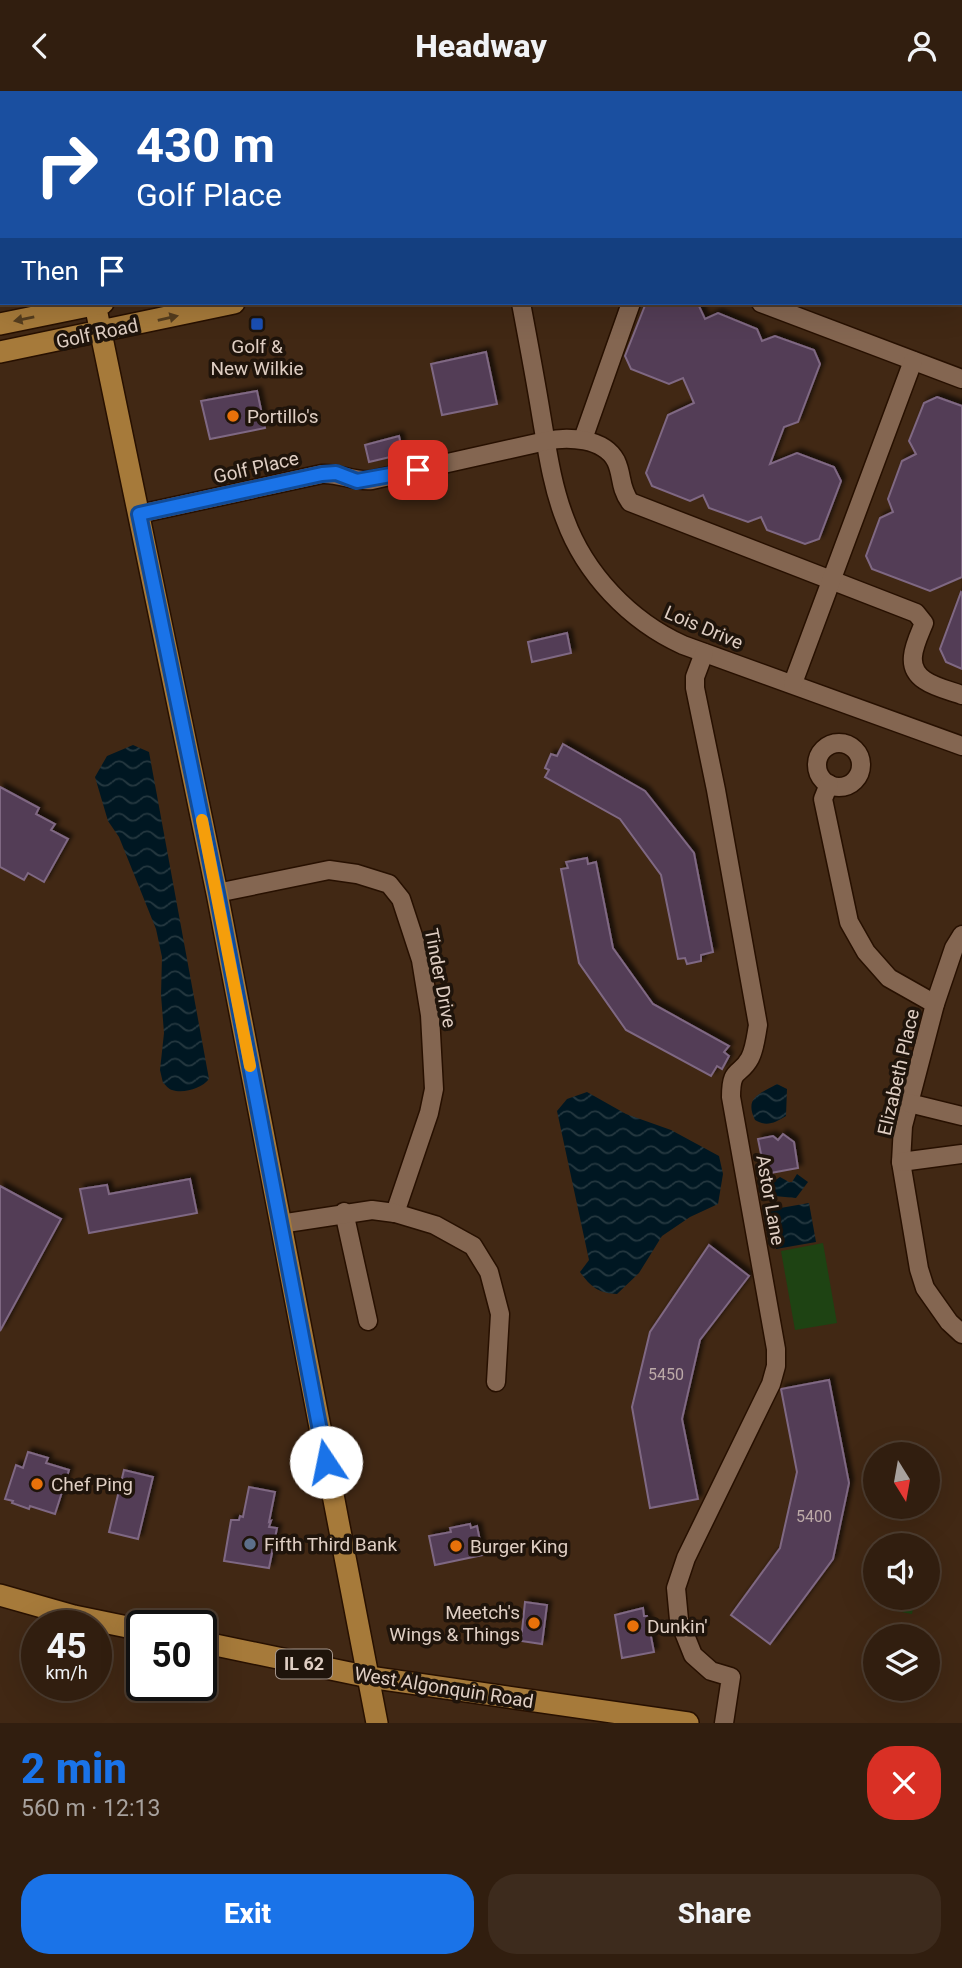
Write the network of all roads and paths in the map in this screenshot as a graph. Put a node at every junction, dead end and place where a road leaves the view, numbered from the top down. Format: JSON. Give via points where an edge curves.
{"nodes":[{"id":1,"x":89,"y":305,"type":"edge"},
{"id":2,"x":98,"y":305,"type":"edge"},
{"id":3,"x":225,"y":305,"type":"edge"},
{"id":4,"x":521,"y":305,"type":"edge"},
{"id":5,"x":630,"y":305,"type":"edge"},
{"id":6,"x":766,"y":305,"type":"edge"},
{"id":7,"x":0,"y":324,"type":"edge"},
{"id":8,"x":101,"y":333,"type":"junction"},
{"id":9,"x":0,"y":352,"type":"edge"},
{"id":10,"x":913,"y":361,"type":"junction"},
{"id":11,"x":962,"y":379,"type":"edge"},
{"id":12,"x":583,"y":439,"type":"junction"},
{"id":13,"x":546,"y":441,"type":"junction"},
{"id":14,"x":139,"y":514,"type":"junction"},
{"id":15,"x":831,"y":580,"type":"junction"},
{"id":16,"x":705,"y":653,"type":"junction"},
{"id":17,"x":793,"y":683,"type":"junction"},
{"id":18,"x":962,"y":695,"type":"edge"},
{"id":19,"x":962,"y":746,"type":"edge"},
{"id":20,"x":829,"y":784,"type":"dead end"},
{"id":21,"x":217,"y":893,"type":"junction"},
{"id":22,"x":962,"y":935,"type":"edge"},
{"id":23,"x":935,"y":1004,"type":"junction"},
{"id":24,"x":909,"y":1103,"type":"junction"},
{"id":25,"x":962,"y":1116,"type":"edge"},
{"id":26,"x":962,"y":1154,"type":"edge"},
{"id":27,"x":901,"y":1163,"type":"junction"},
{"id":28,"x":344,"y":1212,"type":"junction"},
{"id":29,"x":395,"y":1213,"type":"junction"},
{"id":30,"x":280,"y":1224,"type":"junction"},
{"id":31,"x":368,"y":1321,"type":"dead end"},
{"id":32,"x":962,"y":1334,"type":"edge"},
{"id":33,"x":496,"y":1382,"type":"dead end"},
{"id":34,"x":0,"y":1595,"type":"edge"},
{"id":35,"x":126,"y":1627,"type":"edge"},
{"id":36,"x":217,"y":1646,"type":"edge"},
{"id":37,"x":369,"y":1677,"type":"junction"},
{"id":38,"x":377,"y":1723,"type":"edge"},
{"id":39,"x":688,"y":1723,"type":"edge"},
{"id":40,"x":724,"y":1723,"type":"edge"}],
"edges":[{"from":1,"to":7,"type":"main road","name":"Golf Road","one_way":true},
{"from":2,"to":8,"type":"main road"},
{"from":8,"to":3,"type":"main road","name":"Golf Road","one_way":true},
{"from":4,"to":13,"type":"street","name":"Lois Drive"},
{"from":5,"to":12,"type":"street"},
{"from":6,"to":10,"type":"street"},
{"from":8,"to":9,"type":"main road","name":"Golf Road"},
{"from":8,"to":14,"type":"main road"},
{"from":10,"to":11,"type":"street"},
{"from":10,"to":15,"type":"street"},
{"from":12,"to":13,"type":"street","name":"Golf Place"},
{"from":12,"to":15,"type":"street","via":[[615,458],[622,490],[630,502]]},
{"from":13,"to":14,"type":"street","name":"Golf Place","via":[[372,480],[322,474]]},
{"from":13,"to":16,"type":"street","name":"Lois Drive","via":[[564,518],[608,590],[642,622]]},
{"from":14,"to":21,"type":"main road"},
{"from":15,"to":17,"type":"street"},
{"from":15,"to":18,"type":"street","via":[[916,613],[923,623],[913,657],[919,677]]},
{"from":16,"to":17,"type":"street","name":"Lois Drive"},
{"from":16,"to":40,"type":"street","name":"Astor Lane","via":[[695,688],[758,1025],[748,1062],[731,1082],[731,1097],[776,1349],[771,1384],[686,1558],[676,1588],[679,1620],[692,1655],[711,1671],[731,1677]]},
{"from":17,"to":19,"type":"street","name":"Lois Drive"},
{"from":20,"to":23,"type":"street","via":[[823,799],[849,922],[866,952],[889,978]]},
{"from":21,"to":29,"type":"street","name":"Tinder Drive","via":[[329,870],[389,884],[401,899],[421,960],[435,1089]]},
{"from":21,"to":30,"type":"main road"},
{"from":22,"to":23,"type":"street","name":"Elizabeth Place"},
{"from":23,"to":24,"type":"street","name":"Elizabeth Place"},
{"from":24,"to":25,"type":"street"},
{"from":24,"to":27,"type":"street","name":"Elizabeth Place"},
{"from":26,"to":27,"type":"street"},
{"from":27,"to":32,"type":"street","name":"Elizabeth Place","via":[[922,1279],[937,1307]]},
{"from":28,"to":29,"type":"street"},
{"from":28,"to":30,"type":"street"},
{"from":28,"to":31,"type":"street"},
{"from":29,"to":33,"type":"street","via":[[435,1225],[473,1246],[489,1272],[500,1314]]},
{"from":30,"to":37,"type":"main road"},
{"from":34,"to":35,"type":"main road"},
{"from":36,"to":37,"type":"main road","name":"West Algonquin Road","number":"IL 62"},
{"from":37,"to":38,"type":"main road"},
{"from":37,"to":39,"type":"main road","name":"West Algonquin Road","number":"IL 62"}]}
